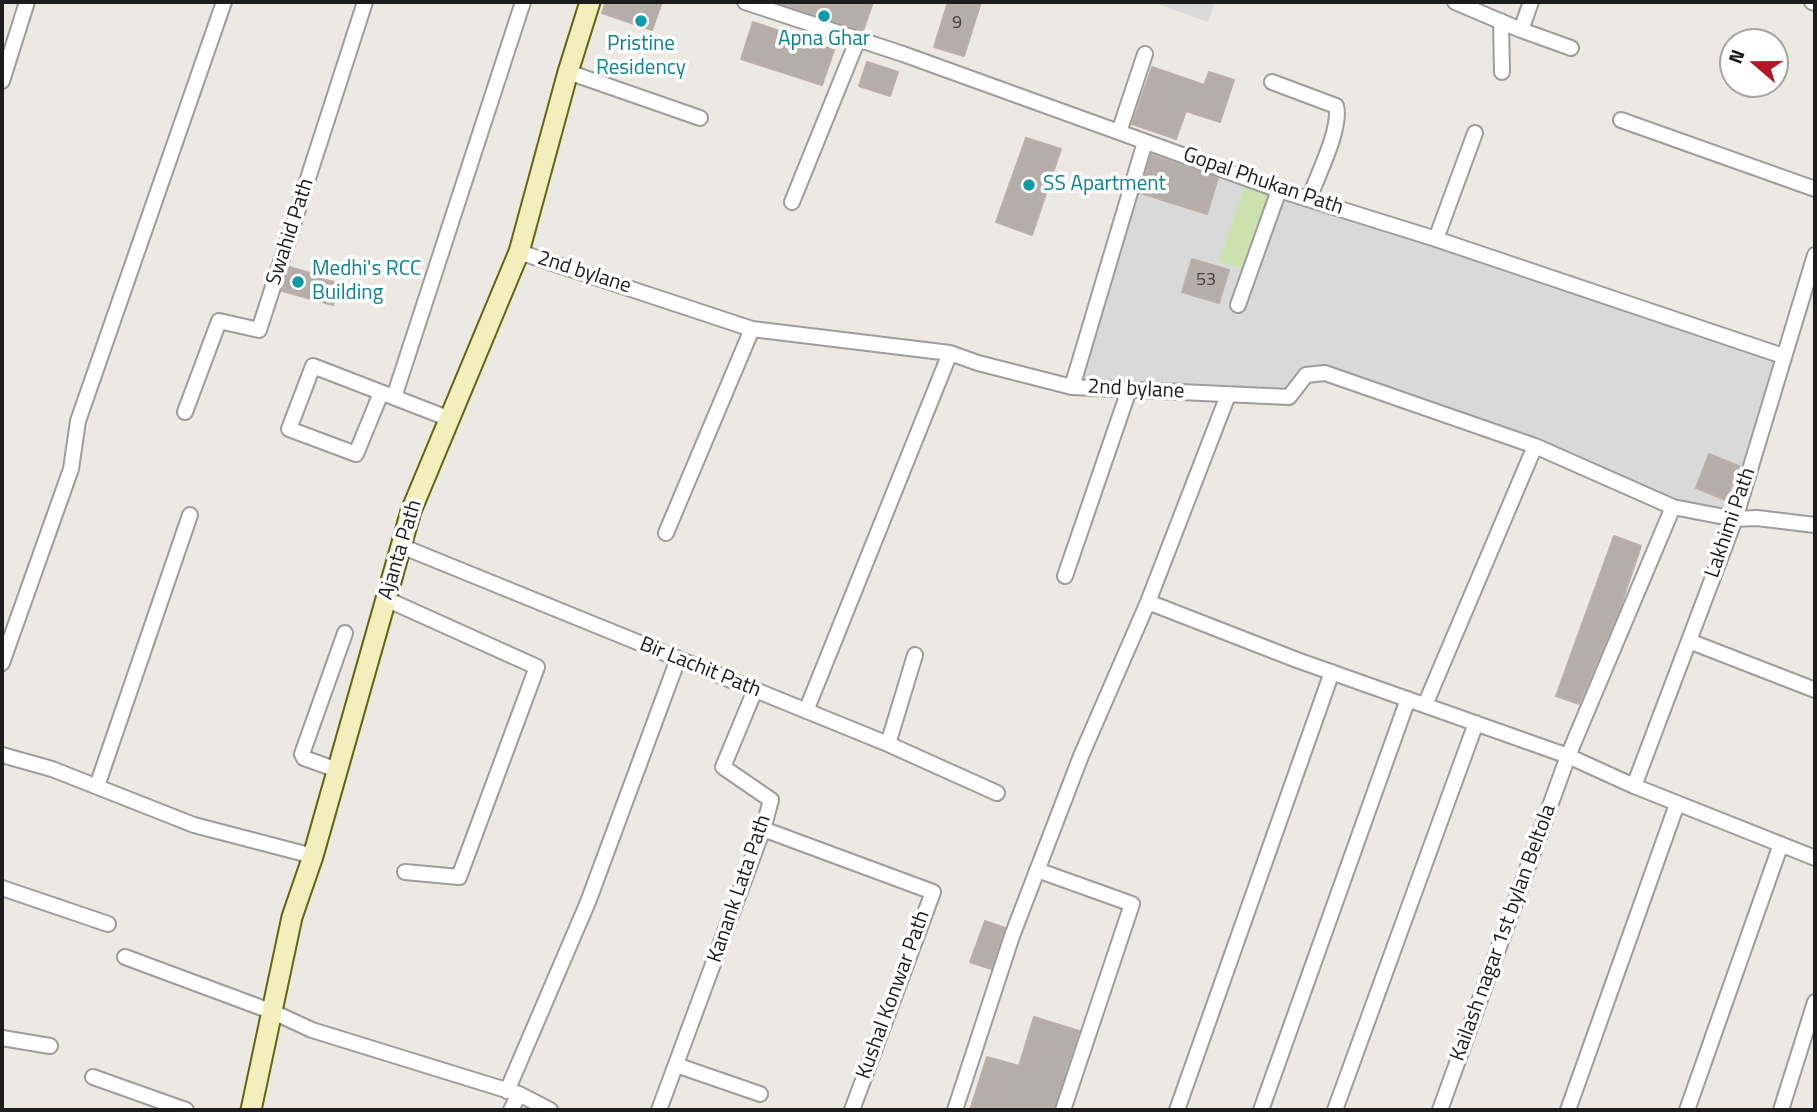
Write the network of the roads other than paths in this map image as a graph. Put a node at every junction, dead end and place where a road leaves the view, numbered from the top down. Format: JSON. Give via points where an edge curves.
{"nodes":[{"id":1,"x":27,"y":2,"type":"edge"},
{"id":2,"x":224,"y":2,"type":"edge"},
{"id":3,"x":365,"y":2,"type":"edge"},
{"id":4,"x":523,"y":2,"type":"edge"},
{"id":5,"x":590,"y":2,"type":"edge"},
{"id":6,"x":745,"y":2,"type":"edge"},
{"id":7,"x":1455,"y":2,"type":"edge"},
{"id":8,"x":1531,"y":2,"type":"edge"},
{"id":9,"x":1501,"y":21,"type":"junction"},
{"id":10,"x":1521,"y":30,"type":"junction"},
{"id":11,"x":858,"y":39,"type":"junction"},
{"id":12,"x":1571,"y":48,"type":"dead end"},
{"id":13,"x":1145,"y":54,"type":"dead end"},
{"id":14,"x":568,"y":72,"type":"junction"},
{"id":15,"x":1502,"y":72,"type":"dead end"},
{"id":16,"x":2,"y":80,"type":"edge"},
{"id":17,"x":1272,"y":82,"type":"dead end"},
{"id":18,"x":700,"y":118,"type":"dead end"},
{"id":19,"x":1621,"y":120,"type":"dead end"},
{"id":20,"x":1119,"y":132,"type":"junction"},
{"id":21,"x":1475,"y":133,"type":"dead end"},
{"id":22,"x":1145,"y":142,"type":"junction"},
{"id":23,"x":1815,"y":189,"type":"edge"},
{"id":24,"x":1279,"y":190,"type":"junction"},
{"id":25,"x":1309,"y":199,"type":"junction"},
{"id":26,"x":792,"y":202,"type":"dead end"},
{"id":27,"x":1436,"y":239,"type":"junction"},
{"id":28,"x":519,"y":252,"type":"junction"},
{"id":29,"x":1815,"y":256,"type":"edge"},
{"id":30,"x":1238,"y":305,"type":"dead end"},
{"id":31,"x":752,"y":329,"type":"junction"},
{"id":32,"x":950,"y":353,"type":"junction"},
{"id":33,"x":1783,"y":356,"type":"junction"},
{"id":34,"x":1072,"y":387,"type":"junction"},
{"id":35,"x":1129,"y":390,"type":"junction"},
{"id":36,"x":388,"y":392,"type":"junction"},
{"id":37,"x":1228,"y":395,"type":"junction"},
{"id":38,"x":185,"y":412,"type":"dead end"},
{"id":39,"x":450,"y":419,"type":"junction"},
{"id":40,"x":1535,"y":446,"type":"junction"},
{"id":41,"x":1673,"y":507,"type":"junction"},
{"id":42,"x":190,"y":515,"type":"dead end"},
{"id":43,"x":1735,"y":519,"type":"junction"},
{"id":44,"x":1815,"y":526,"type":"edge"},
{"id":45,"x":667,"y":533,"type":"dead end"},
{"id":46,"x":401,"y":546,"type":"junction"},
{"id":47,"x":1065,"y":576,"type":"dead end"},
{"id":48,"x":386,"y":599,"type":"junction"},
{"id":49,"x":1148,"y":603,"type":"junction"},
{"id":50,"x":345,"y":633,"type":"dead end"},
{"id":51,"x":1689,"y":641,"type":"junction"},
{"id":52,"x":915,"y":655,"type":"dead end"},
{"id":53,"x":678,"y":659,"type":"junction"},
{"id":54,"x":2,"y":663,"type":"edge"},
{"id":55,"x":1332,"y":672,"type":"junction"},
{"id":56,"x":755,"y":690,"type":"junction"},
{"id":57,"x":1815,"y":690,"type":"edge"},
{"id":58,"x":1408,"y":699,"type":"junction"},
{"id":59,"x":1424,"y":705,"type":"junction"},
{"id":60,"x":806,"y":710,"type":"junction"},
{"id":61,"x":1476,"y":723,"type":"junction"},
{"id":62,"x":888,"y":744,"type":"junction"},
{"id":63,"x":2,"y":755,"type":"edge"},
{"id":64,"x":1569,"y":757,"type":"junction"},
{"id":65,"x":337,"y":770,"type":"junction"},
{"id":66,"x":97,"y":786,"type":"junction"},
{"id":67,"x":1634,"y":786,"type":"junction"},
{"id":68,"x":997,"y":793,"type":"dead end"},
{"id":69,"x":1677,"y":804,"type":"junction"},
{"id":70,"x":763,"y":829,"type":"junction"},
{"id":71,"x":1781,"y":844,"type":"junction"},
{"id":72,"x":313,"y":856,"type":"junction"},
{"id":73,"x":1815,"y":858,"type":"edge"},
{"id":74,"x":1037,"y":870,"type":"junction"},
{"id":75,"x":405,"y":872,"type":"dead end"},
{"id":76,"x":2,"y":888,"type":"edge"},
{"id":77,"x":108,"y":924,"type":"dead end"},
{"id":78,"x":125,"y":957,"type":"dead end"},
{"id":79,"x":1815,"y":1002,"type":"edge"},
{"id":80,"x":272,"y":1012,"type":"junction"},
{"id":81,"x":2,"y":1038,"type":"edge"},
{"id":82,"x":50,"y":1046,"type":"dead end"},
{"id":83,"x":676,"y":1065,"type":"junction"},
{"id":84,"x":93,"y":1077,"type":"dead end"},
{"id":85,"x":513,"y":1092,"type":"junction"},
{"id":86,"x":761,"y":1094,"type":"dead end"},
{"id":87,"x":186,"y":1110,"type":"edge"},
{"id":88,"x":251,"y":1110,"type":"edge"},
{"id":89,"x":511,"y":1110,"type":"edge"},
{"id":90,"x":550,"y":1110,"type":"edge"},
{"id":91,"x":659,"y":1110,"type":"edge"},
{"id":92,"x":852,"y":1110,"type":"edge"},
{"id":93,"x":955,"y":1110,"type":"edge"},
{"id":94,"x":1063,"y":1110,"type":"edge"},
{"id":95,"x":1177,"y":1110,"type":"edge"},
{"id":96,"x":1261,"y":1110,"type":"edge"},
{"id":97,"x":1335,"y":1110,"type":"edge"},
{"id":98,"x":1440,"y":1110,"type":"edge"},
{"id":99,"x":1568,"y":1110,"type":"edge"},
{"id":100,"x":1687,"y":1110,"type":"edge"},
{"id":101,"x":1781,"y":1110,"type":"edge"}],
"edges":[{"from":1,"to":16,"type":"street"},
{"from":2,"to":54,"type":"street","via":[[78,421],[71,469]]},
{"from":3,"to":38,"type":"street","name":"Swahid Path","via":[[259,330],[219,321]]},
{"from":4,"to":36,"type":"street"},
{"from":5,"to":14,"type":"street","name":"Ajanta Path"},
{"from":6,"to":11,"type":"street","name":"Gopal Phukan Path"},
{"from":7,"to":9,"type":"street"},
{"from":8,"to":10,"type":"street"},
{"from":9,"to":10,"type":"street"},
{"from":9,"to":15,"type":"street"},
{"from":10,"to":12,"type":"street"},
{"from":11,"to":20,"type":"street","name":"Gopal Phukan Path"},
{"from":11,"to":26,"type":"street"},
{"from":13,"to":20,"type":"street"},
{"from":14,"to":18,"type":"street"},
{"from":14,"to":28,"type":"street","name":"Ajanta Path"},
{"from":17,"to":25,"type":"street","via":[[1336,106],[1338,111]]},
{"from":19,"to":23,"type":"street"},
{"from":20,"to":22,"type":"street","name":"Gopal Phukan Path"},
{"from":21,"to":27,"type":"street"},
{"from":22,"to":24,"type":"street","name":"Gopal Phukan Path"},
{"from":22,"to":34,"type":"street"},
{"from":24,"to":25,"type":"street","name":"Gopal Phukan Path"},
{"from":24,"to":30,"type":"street"},
{"from":25,"to":27,"type":"street","name":"Gopal Phukan Path"},
{"from":27,"to":33,"type":"street","name":"Gopal Phukan Path"},
{"from":28,"to":31,"type":"street","name":"2nd bylane"},
{"from":28,"to":39,"type":"street","name":"Ajanta Path"},
{"from":29,"to":33,"type":"street","name":"Lakhimi Path"},
{"from":31,"to":32,"type":"street","name":"2nd bylane"},
{"from":31,"to":45,"type":"street"},
{"from":32,"to":34,"type":"street","name":"2nd bylane"},
{"from":32,"to":60,"type":"street"},
{"from":33,"to":43,"type":"street","name":"Lakhimi Path"},
{"from":34,"to":35,"type":"street","name":"2nd bylane"},
{"from":35,"to":37,"type":"street","name":"2nd bylane"},
{"from":35,"to":47,"type":"street"},
{"from":36,"to":36,"type":"street","via":[[313,366],[289,429],[356,454]]},
{"from":36,"to":39,"type":"street"},
{"from":37,"to":40,"type":"street","name":"2nd bylane","via":[[1289,397],[1306,375],[1325,373]]},
{"from":37,"to":49,"type":"street"},
{"from":39,"to":46,"type":"street","name":"Ajanta Path"},
{"from":40,"to":41,"type":"street","name":"2nd bylane"},
{"from":40,"to":59,"type":"street"},
{"from":41,"to":43,"type":"street","name":"2nd bylane"},
{"from":41,"to":64,"type":"street","name":"Kailash nagar 1st bylan Beltola"},
{"from":42,"to":66,"type":"street"},
{"from":43,"to":44,"type":"street","name":"2nd bylane"},
{"from":43,"to":51,"type":"street","name":"Lakhimi Path"},
{"from":46,"to":48,"type":"street","name":"Ajanta Path"},
{"from":46,"to":53,"type":"street","name":"Bir Lachit Path"},
{"from":48,"to":65,"type":"street","name":"Ajanta Path"},
{"from":48,"to":75,"type":"street","via":[[537,667],[459,877]]},
{"from":49,"to":55,"type":"street"},
{"from":49,"to":74,"type":"street"},
{"from":50,"to":65,"type":"street","via":[[302,754]]},
{"from":51,"to":57,"type":"street"},
{"from":51,"to":67,"type":"street","name":"Lakhimi Path"},
{"from":52,"to":62,"type":"street"},
{"from":53,"to":56,"type":"street","name":"Bir Lachit Path"},
{"from":53,"to":85,"type":"street"},
{"from":55,"to":58,"type":"street"},
{"from":55,"to":95,"type":"street"},
{"from":56,"to":60,"type":"street","name":"Bir Lachit Path"},
{"from":56,"to":70,"type":"street","name":"Kanank Lata Path","via":[[723,767],[771,800]]},
{"from":58,"to":59,"type":"street"},
{"from":58,"to":96,"type":"street"},
{"from":59,"to":61,"type":"street"},
{"from":60,"to":62,"type":"street","name":"Bir Lachit Path"},
{"from":61,"to":64,"type":"street"},
{"from":61,"to":97,"type":"street"},
{"from":62,"to":68,"type":"street","name":"Bir Lachit Path"},
{"from":63,"to":66,"type":"street"},
{"from":64,"to":67,"type":"street"},
{"from":64,"to":98,"type":"street","name":"Kailash nagar 1st bylan Beltola"},
{"from":65,"to":72,"type":"street","name":"Ajanta Path"},
{"from":66,"to":72,"type":"street","via":[[194,825]]},
{"from":67,"to":69,"type":"street"},
{"from":69,"to":71,"type":"street"},
{"from":69,"to":99,"type":"street"},
{"from":70,"to":83,"type":"street","name":"Kanank Lata Path"},
{"from":70,"to":92,"type":"street","name":"Kushal Konwar Path","via":[[933,892]]},
{"from":71,"to":73,"type":"street"},
{"from":71,"to":100,"type":"street"},
{"from":72,"to":80,"type":"street","name":"Ajanta Path","via":[[292,917]]},
{"from":74,"to":93,"type":"street"},
{"from":74,"to":94,"type":"street","via":[[1132,904]]},
{"from":76,"to":77,"type":"street"},
{"from":78,"to":80,"type":"street"},
{"from":79,"to":101,"type":"street"},
{"from":80,"to":85,"type":"street","via":[[312,1030]]},
{"from":80,"to":88,"type":"street","name":"Ajanta Path"},
{"from":81,"to":82,"type":"street"},
{"from":83,"to":86,"type":"street"},
{"from":83,"to":91,"type":"street","name":"Kanank Lata Path"},
{"from":84,"to":87,"type":"street"},
{"from":85,"to":89,"type":"street"},
{"from":85,"to":90,"type":"street"}]}
